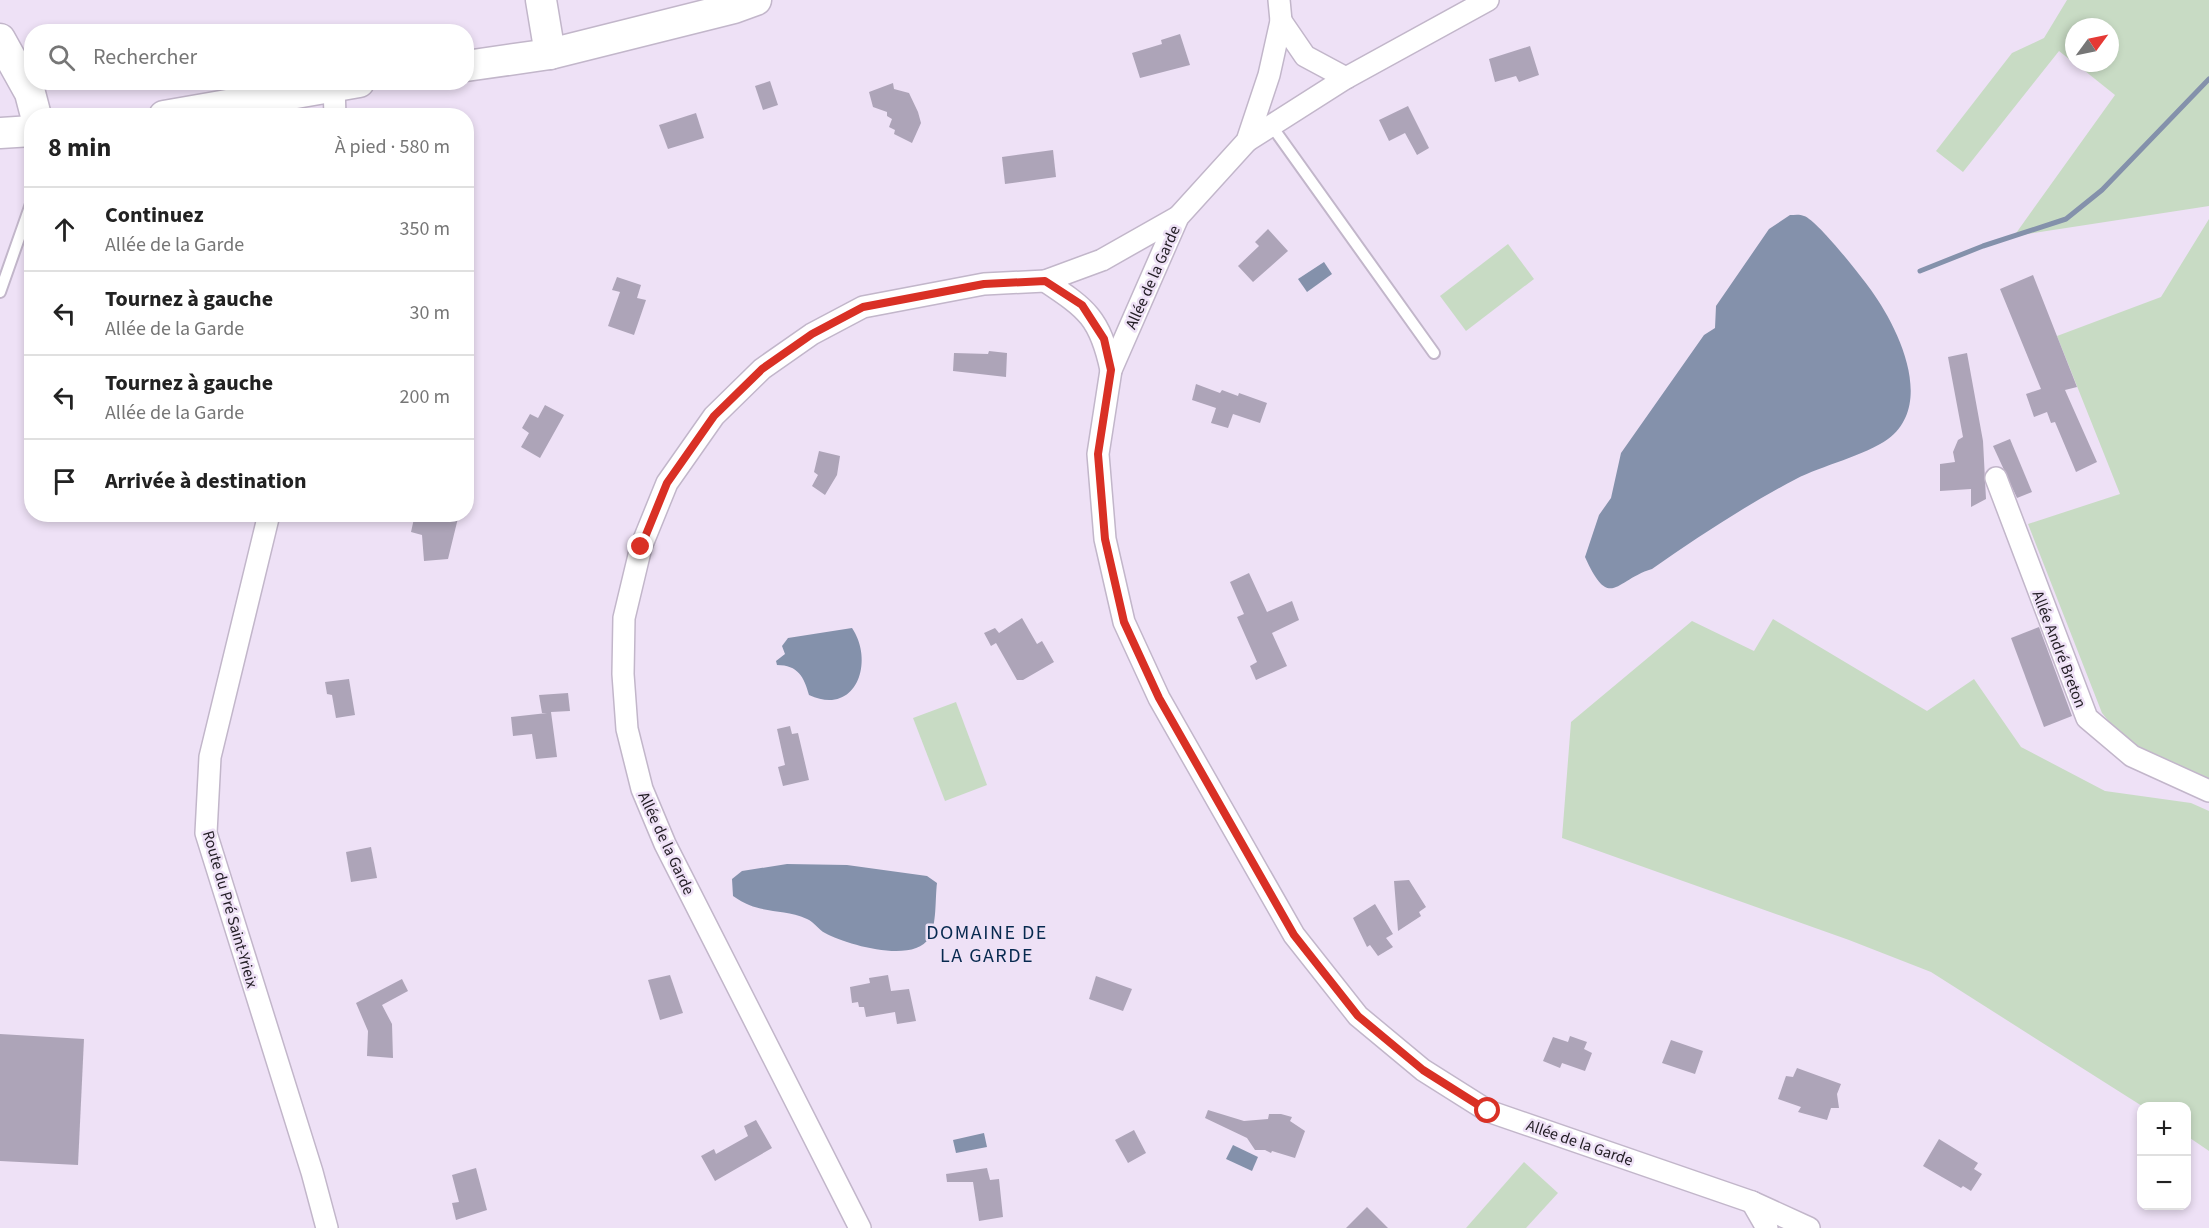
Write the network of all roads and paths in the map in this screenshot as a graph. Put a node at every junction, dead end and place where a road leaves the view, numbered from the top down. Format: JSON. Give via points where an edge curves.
{"nodes":[{"id":1,"x":541,"y":0,"type":"edge"},
{"id":2,"x":756,"y":0,"type":"edge"},
{"id":3,"x":1488,"y":0,"type":"edge"},
{"id":4,"x":1280,"y":10,"type":"edge"},
{"id":5,"x":0,"y":39,"type":"edge"},
{"id":6,"x":550,"y":54,"type":"junction"},
{"id":7,"x":474,"y":65,"type":"edge"},
{"id":8,"x":1346,"y":78,"type":"junction"},
{"id":9,"x":24,"y":82,"type":"edge"},
{"id":10,"x":28,"y":90,"type":"edge"},
{"id":11,"x":312,"y":90,"type":"edge"},
{"id":12,"x":344,"y":90,"type":"edge"},
{"id":13,"x":34,"y":108,"type":"edge"},
{"id":14,"x":210,"y":108,"type":"edge"},
{"id":15,"x":338,"y":108,"type":"edge"},
{"id":16,"x":1271,"y":125,"type":"junction"},
{"id":17,"x":24,"y":132,"type":"edge"},
{"id":18,"x":0,"y":133,"type":"edge"},
{"id":19,"x":1247,"y":141,"type":"junction"},
{"id":20,"x":1178,"y":217,"type":"junction"},
{"id":21,"x":24,"y":224,"type":"edge"},
{"id":22,"x":1045,"y":281,"type":"junction"},
{"id":23,"x":0,"y":292,"type":"edge"},
{"id":24,"x":1434,"y":353,"type":"dead end"},
{"id":25,"x":1111,"y":370,"type":"junction"},
{"id":26,"x":1996,"y":478,"type":"dead end"},
{"id":27,"x":266,"y":522,"type":"edge"},
{"id":28,"x":2209,"y":791,"type":"edge"},
{"id":29,"x":1752,"y":1202,"type":"junction"},
{"id":30,"x":327,"y":1228,"type":"edge"},
{"id":31,"x":860,"y":1228,"type":"edge"},
{"id":32,"x":1767,"y":1228,"type":"edge"},
{"id":33,"x":1809,"y":1228,"type":"edge"}],
"edges":[{"from":1,"to":6,"type":"main road"},
{"from":2,"to":6,"type":"main road"},
{"from":3,"to":8,"type":"street"},
{"from":4,"to":8,"type":"street","via":[[1305,56]]},
{"from":4,"to":19,"type":"street","name":"Allée de la Garde","via":[[1269,75]]},
{"from":5,"to":9,"type":"main road"},
{"from":6,"to":7,"type":"main road"},
{"from":8,"to":16,"type":"street"},
{"from":10,"to":13,"type":"main road"},
{"from":11,"to":14,"type":"main road"},
{"from":12,"to":15,"type":"street"},
{"from":16,"to":19,"type":"street"},
{"from":16,"to":24,"type":"lane"},
{"from":17,"to":18,"type":"main road"},
{"from":19,"to":20,"type":"street","name":"Allée de la Garde"},
{"from":20,"to":22,"type":"street","name":"Allée de la Garde","via":[[1102,260]]},
{"from":20,"to":25,"type":"street","name":"Allée de la Garde"},
{"from":21,"to":23,"type":"lane"},
{"from":22,"to":25,"type":"street","name":"Allée de la Garde","via":[[1082,305],[1104,339]]},
{"from":22,"to":31,"type":"street","name":"Allée de la Garde","via":[[984,284],[863,307],[812,334],[762,369],[714,416],[667,483],[641,547],[624,618],[622,674],[627,729],[642,789],[665,844]]},
{"from":25,"to":29,"type":"street","name":"Allée de la Garde","via":[[1098,454],[1105,539],[1124,622],[1159,698],[1294,935],[1358,1016],[1423,1070],[1488,1111]]},
{"from":26,"to":28,"type":"street","name":"Allée André Breton","via":[[2086,718],[2132,756]]},
{"from":27,"to":30,"type":"street","name":"Route du Pré Saint-Yrieix","via":[[210,757],[206,833]]},
{"from":29,"to":32,"type":"street"},
{"from":29,"to":33,"type":"street","name":"Allée de la Garde"}]}
